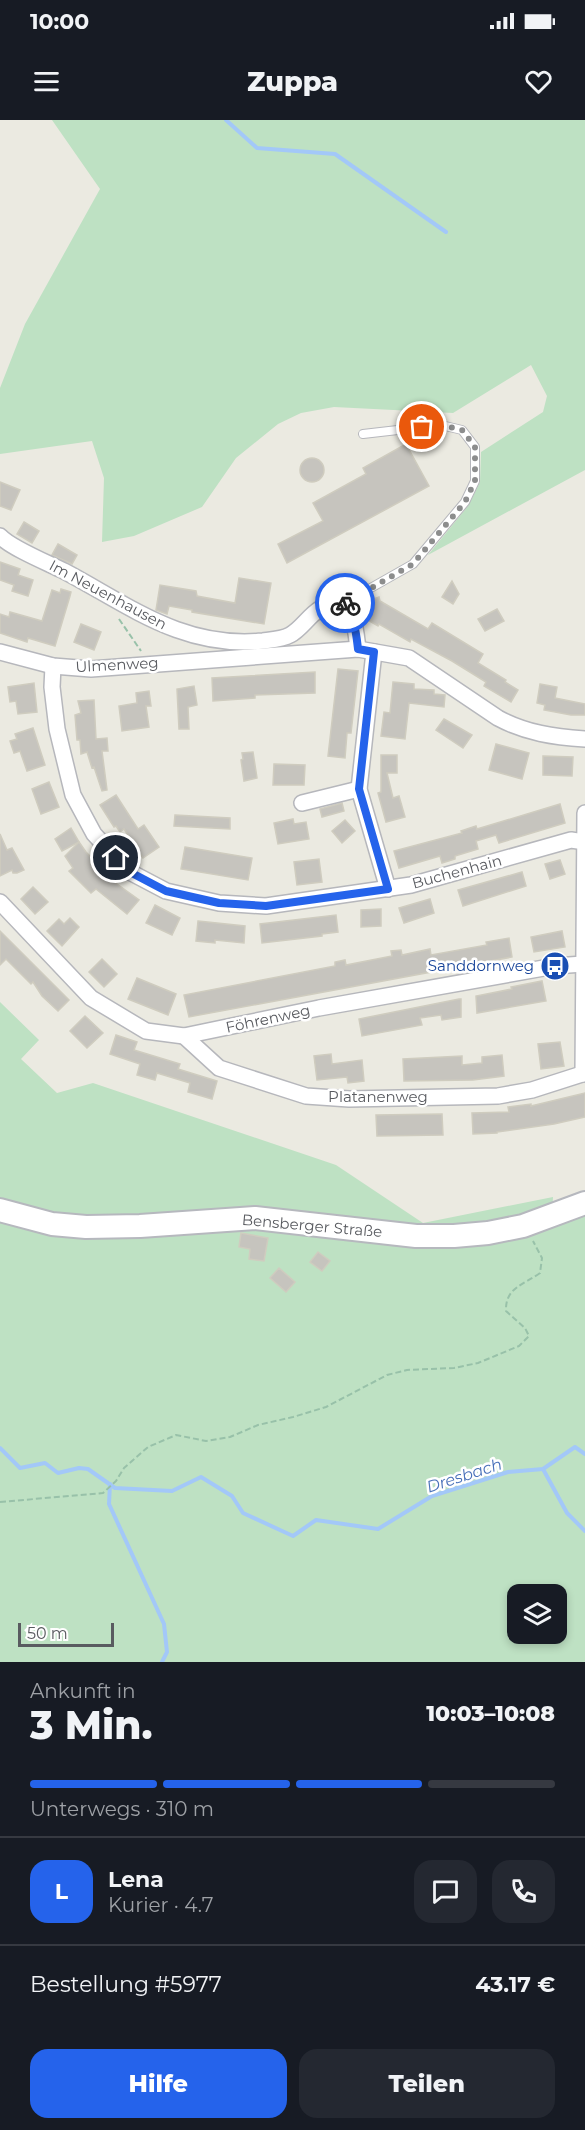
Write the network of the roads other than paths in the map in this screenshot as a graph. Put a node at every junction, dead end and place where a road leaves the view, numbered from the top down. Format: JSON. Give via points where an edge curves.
{"nodes":[{"id":1,"x":363,"y":434,"type":"dead end"},
{"id":2,"x":0,"y":536,"type":"edge"},
{"id":3,"x":339,"y":606,"type":"junction"},
{"id":4,"x":358,"y":649,"type":"junction"},
{"id":5,"x":0,"y":652,"type":"edge"},
{"id":6,"x":374,"y":652,"type":"junction"},
{"id":7,"x":53,"y":666,"type":"junction"},
{"id":8,"x":585,"y":739,"type":"edge"},
{"id":9,"x":359,"y":789,"type":"junction"},
{"id":10,"x":302,"y":803,"type":"dead end"},
{"id":11,"x":585,"y":813,"type":"edge"},
{"id":12,"x":585,"y":842,"type":"edge"},
{"id":13,"x":584,"y":876,"type":"edge"},
{"id":14,"x":388,"y":889,"type":"junction"},
{"id":15,"x":0,"y":902,"type":"edge"},
{"id":16,"x":583,"y":964,"type":"junction"},
{"id":17,"x":184,"y":1036,"type":"junction"},
{"id":18,"x":584,"y":1074,"type":"edge"},
{"id":19,"x":585,"y":1203,"type":"edge"},
{"id":20,"x":0,"y":1210,"type":"edge"}],
"edges":[{"from":1,"to":3,"type":"lane","via":[[441,425],[462,430],[475,447],[475,481],[465,502],[413,564]]},
{"from":2,"to":3,"type":"street","name":"Im Neuenhausen","via":[[150,620],[196,637],[263,641],[290,635],[316,611]]},
{"from":3,"to":4,"type":"street","via":[[348,612],[354,624]]},
{"from":4,"to":6,"type":"street","name":"Ulmenweg"},
{"from":4,"to":7,"type":"street","name":"Ulmenweg","via":[[92,669]]},
{"from":5,"to":7,"type":"street","name":"Ulmenweg"},
{"from":6,"to":8,"type":"street","name":"Ulmenweg","via":[[409,658],[512,725],[545,735]]},
{"from":6,"to":9,"type":"street"},
{"from":7,"to":14,"type":"street","name":"Buchenhain","via":[[57,729],[73,795],[94,834],[128,871],[166,891],[219,903],[266,906]]},
{"from":9,"to":10,"type":"street"},
{"from":9,"to":14,"type":"street"},
{"from":11,"to":12,"type":"street"},
{"from":12,"to":13,"type":"street"},
{"from":12,"to":14,"type":"street","name":"Buchenhain","via":[[571,840]]},
{"from":13,"to":16,"type":"street"},
{"from":15,"to":17,"type":"street","name":"Föhrenweg","via":[[91,999],[146,1031]]},
{"from":16,"to":17,"type":"street","name":"Föhrenweg","via":[[353,1002]]},
{"from":16,"to":18,"type":"street"},
{"from":17,"to":18,"type":"street","name":"Platanenweg","via":[[219,1068],[306,1096],[498,1096]]},
{"from":19,"to":20,"type":"main road","name":"Bensberger Straße","via":[[523,1226],[454,1236],[416,1236],[255,1218],[86,1227],[52,1224]]}]}
